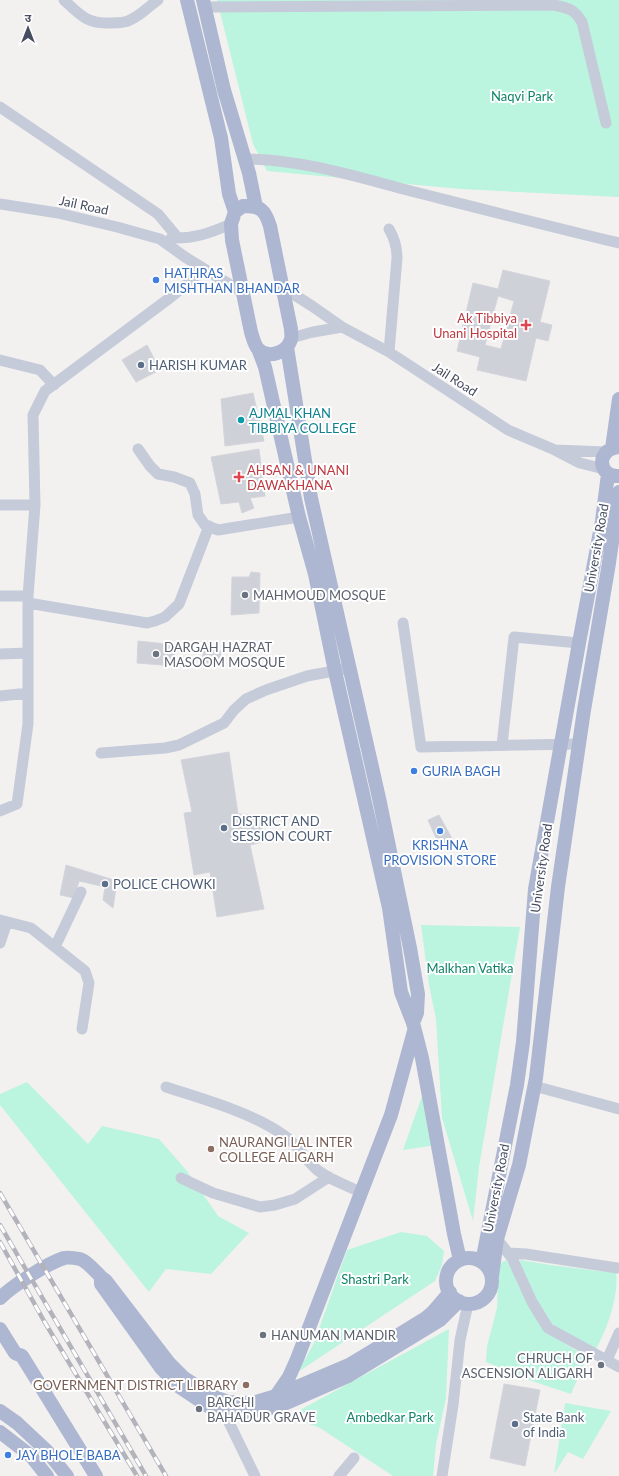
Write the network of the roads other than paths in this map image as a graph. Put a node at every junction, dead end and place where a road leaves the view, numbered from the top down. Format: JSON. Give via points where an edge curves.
{"nodes":[{"id":1,"x":64,"y":0,"type":"edge"},
{"id":2,"x":158,"y":0,"type":"edge"},
{"id":3,"x":187,"y":0,"type":"edge"},
{"id":4,"x":573,"y":0,"type":"edge"},
{"id":5,"x":203,"y":3,"type":"edge"},
{"id":6,"x":576,"y":13,"type":"junction"},
{"id":7,"x":0,"y":107,"type":"edge"},
{"id":8,"x":606,"y":123,"type":"dead end"},
{"id":9,"x":244,"y":159,"type":"junction"},
{"id":10,"x":0,"y":204,"type":"edge"},
{"id":11,"x":256,"y":207,"type":"junction"},
{"id":12,"x":233,"y":218,"type":"junction"},
{"id":13,"x":389,"y":229,"type":"dead end"},
{"id":14,"x":178,"y":238,"type":"junction"},
{"id":15,"x":160,"y":239,"type":"junction"},
{"id":16,"x":619,"y":243,"type":"edge"},
{"id":17,"x":203,"y":268,"type":"junction"},
{"id":18,"x":282,"y":287,"type":"junction"},
{"id":19,"x":242,"y":292,"type":"junction"},
{"id":20,"x":342,"y":327,"type":"junction"},
{"id":21,"x":289,"y":343,"type":"junction"},
{"id":22,"x":259,"y":350,"type":"junction"},
{"id":23,"x":389,"y":352,"type":"junction"},
{"id":24,"x":0,"y":360,"type":"edge"},
{"id":25,"x":54,"y":385,"type":"junction"},
{"id":26,"x":619,"y":399,"type":"edge"},
{"id":27,"x":138,"y":449,"type":"dead end"},
{"id":28,"x":612,"y":449,"type":"edge"},
{"id":29,"x":555,"y":450,"type":"junction"},
{"id":30,"x":610,"y":473,"type":"edge"},
{"id":31,"x":619,"y":492,"type":"edge"},
{"id":32,"x":35,"y":504,"type":"junction"},
{"id":33,"x":0,"y":505,"type":"edge"},
{"id":34,"x":298,"y":517,"type":"junction"},
{"id":35,"x":209,"y":526,"type":"junction"},
{"id":36,"x":616,"y":529,"type":"edge"},
{"id":37,"x":0,"y":596,"type":"edge"},
{"id":38,"x":28,"y":599,"type":"junction"},
{"id":39,"x":403,"y":622,"type":"dead end"},
{"id":40,"x":579,"y":644,"type":"junction"},
{"id":41,"x":28,"y":653,"type":"junction"},
{"id":42,"x":0,"y":654,"type":"edge"},
{"id":43,"x":350,"y":668,"type":"junction"},
{"id":44,"x":335,"y":671,"type":"junction"},
{"id":45,"x":28,"y":693,"type":"junction"},
{"id":46,"x":0,"y":696,"type":"edge"},
{"id":47,"x":561,"y":744,"type":"junction"},
{"id":48,"x":579,"y":744,"type":"junction"},
{"id":49,"x":502,"y":745,"type":"junction"},
{"id":50,"x":101,"y":753,"type":"dead end"},
{"id":51,"x":0,"y":811,"type":"edge"},
{"id":52,"x":82,"y":892,"type":"dead end"},
{"id":53,"x":3,"y":921,"type":"edge"},
{"id":54,"x":0,"y":943,"type":"edge"},
{"id":55,"x":55,"y":947,"type":"junction"},
{"id":56,"x":414,"y":1027,"type":"junction"},
{"id":57,"x":82,"y":1029,"type":"dead end"},
{"id":58,"x":534,"y":1086,"type":"junction"},
{"id":59,"x":166,"y":1087,"type":"dead end"},
{"id":60,"x":619,"y":1109,"type":"edge"},
{"id":61,"x":329,"y":1177,"type":"junction"},
{"id":62,"x":181,"y":1178,"type":"dead end"},
{"id":63,"x":362,"y":1193,"type":"junction"},
{"id":64,"x":497,"y":1240,"type":"junction"},
{"id":65,"x":508,"y":1253,"type":"junction"},
{"id":66,"x":460,"y":1260,"type":"junction"},
{"id":67,"x":482,"y":1262,"type":"junction"},
{"id":68,"x":617,"y":1268,"type":"dead end"},
{"id":69,"x":492,"y":1276,"type":"junction"},
{"id":70,"x":101,"y":1277,"type":"junction"},
{"id":71,"x":0,"y":1298,"type":"edge"},
{"id":72,"x":459,"y":1299,"type":"junction"},
{"id":73,"x":2,"y":1333,"type":"edge"},
{"id":74,"x":619,"y":1333,"type":"edge"},
{"id":75,"x":15,"y":1353,"type":"junction"},
{"id":76,"x":607,"y":1360,"type":"junction"},
{"id":77,"x":619,"y":1367,"type":"edge"},
{"id":78,"x":276,"y":1396,"type":"junction"},
{"id":79,"x":0,"y":1411,"type":"edge"},
{"id":80,"x":224,"y":1412,"type":"junction"},
{"id":81,"x":0,"y":1432,"type":"edge"},
{"id":82,"x":354,"y":1458,"type":"dead end"},
{"id":83,"x":47,"y":1476,"type":"edge"},
{"id":84,"x":67,"y":1476,"type":"edge"},
{"id":85,"x":85,"y":1476,"type":"edge"},
{"id":86,"x":96,"y":1476,"type":"edge"},
{"id":87,"x":255,"y":1476,"type":"edge"},
{"id":88,"x":339,"y":1476,"type":"edge"},
{"id":89,"x":442,"y":1476,"type":"edge"}],
"edges":[{"from":1,"to":2,"type":"street","via":[[89,21],[103,23],[131,20]]},
{"from":3,"to":12,"type":"main road","via":[[226,161]]},
{"from":4,"to":6,"type":"street"},
{"from":5,"to":6,"type":"street","via":[[554,5]]},
{"from":5,"to":9,"type":"main road"},
{"from":6,"to":8,"type":"street","via":[[582,22]]},
{"from":7,"to":14,"type":"street","via":[[158,214]]},
{"from":9,"to":11,"type":"main road"},
{"from":9,"to":16,"type":"street","via":[[296,162]]},
{"from":10,"to":15,"type":"street","name":"Jail Road","via":[[58,213]]},
{"from":11,"to":12,"type":"main road","via":[[243,206]]},
{"from":11,"to":18,"type":"main road","via":[[261,209],[268,221]]},
{"from":12,"to":14,"type":"street","name":"Jail Road","via":[[207,234]]},
{"from":12,"to":19,"type":"main road","via":[[232,240]]},
{"from":13,"to":23,"type":"street","via":[[397,247],[397,258]]},
{"from":14,"to":15,"type":"street","name":"Jail Road"},
{"from":15,"to":17,"type":"street","name":"Jail Road"},
{"from":17,"to":19,"type":"street","name":"Jail Road"},
{"from":17,"to":25,"type":"street","via":[[193,280]]},
{"from":18,"to":20,"type":"street","name":"Jail Road"},
{"from":18,"to":21,"type":"main road","via":[[291,329]]},
{"from":19,"to":22,"type":"main road","via":[[251,332]]},
{"from":20,"to":21,"type":"street","via":[[313,332]]},
{"from":20,"to":23,"type":"street","name":"Jail Road"},
{"from":21,"to":22,"type":"main road","via":[[279,353],[268,354]]},
{"from":21,"to":43,"type":"main road","via":[[311,498]]},
{"from":22,"to":34,"type":"main road"},
{"from":23,"to":29,"type":"street","name":"Jail Road","via":[[508,430]]},
{"from":24,"to":25,"type":"street","via":[[40,370]]},
{"from":25,"to":32,"type":"street","via":[[46,392],[33,415]]},
{"from":26,"to":28,"type":"main road"},
{"from":27,"to":35,"type":"street","via":[[158,474],[190,483],[195,494],[198,514],[205,525]]},
{"from":28,"to":29,"type":"street","name":"Jail Road"},
{"from":28,"to":30,"type":"main road","name":"University Road","via":[[602,457],[602,463]]},
{"from":29,"to":30,"type":"street","name":"Jail Road","via":[[580,463]]},
{"from":30,"to":40,"type":"main road","name":"University Road"},
{"from":31,"to":36,"type":"main road","name":"University Road"},
{"from":32,"to":33,"type":"street"},
{"from":32,"to":38,"type":"street"},
{"from":34,"to":35,"type":"street","via":[[218,530]]},
{"from":34,"to":44,"type":"main road","via":[[315,574]]},
{"from":35,"to":38,"type":"street","via":[[179,604],[165,617],[156,621],[147,622]]},
{"from":36,"to":48,"type":"main road","name":"University Road"},
{"from":37,"to":38,"type":"street"},
{"from":38,"to":41,"type":"street"},
{"from":39,"to":49,"type":"street","via":[[421,747]]},
{"from":40,"to":47,"type":"main road","name":"University Road"},
{"from":40,"to":49,"type":"street","via":[[514,637]]},
{"from":41,"to":42,"type":"street"},
{"from":41,"to":45,"type":"street"},
{"from":43,"to":44,"type":"street"},
{"from":43,"to":56,"type":"main road","via":[[410,948],[418,994]]},
{"from":44,"to":50,"type":"street","via":[[307,676],[252,696],[234,710],[224,723],[179,745]]},
{"from":44,"to":56,"type":"main road","via":[[389,908],[401,992]]},
{"from":45,"to":46,"type":"street"},
{"from":45,"to":51,"type":"street","via":[[28,724],[17,804]]},
{"from":47,"to":48,"type":"street"},
{"from":47,"to":49,"type":"street"},
{"from":47,"to":67,"type":"main road","name":"University Road","via":[[535,889],[523,1042],[517,1085]]},
{"from":48,"to":58,"type":"main road","name":"University Road","via":[[558,887]]},
{"from":52,"to":55,"type":"street"},
{"from":53,"to":54,"type":"street"},
{"from":53,"to":55,"type":"street","via":[[31,928]]},
{"from":55,"to":57,"type":"street","via":[[85,971],[89,983]]},
{"from":56,"to":63,"type":"main road","via":[[392,1115]]},
{"from":56,"to":66,"type":"main road"},
{"from":58,"to":60,"type":"street"},
{"from":58,"to":64,"type":"main road","name":"University Road","via":[[519,1165]]},
{"from":59,"to":61,"type":"street","via":[[231,1109],[284,1135],[314,1167]]},
{"from":61,"to":62,"type":"street","via":[[295,1199],[260,1207],[213,1193]]},
{"from":61,"to":63,"type":"street"},
{"from":63,"to":78,"type":"main road","via":[[297,1359]]},
{"from":64,"to":65,"type":"street"},
{"from":64,"to":69,"type":"main road","name":"University Road"},
{"from":65,"to":68,"type":"street"},
{"from":65,"to":76,"type":"street","via":[[548,1328]]},
{"from":66,"to":67,"type":"main road","via":[[477,1259]]},
{"from":66,"to":72,"type":"main road","via":[[454,1263],[447,1273],[446,1286]]},
{"from":67,"to":69,"type":"main road"},
{"from":69,"to":72,"type":"main road","via":[[492,1289],[485,1299],[474,1304]]},
{"from":70,"to":71,"type":"main road","via":[[80,1259],[66,1258],[55,1262]]},
{"from":70,"to":78,"type":"main road","via":[[169,1363],[201,1390],[228,1402],[256,1402]]},
{"from":70,"to":80,"type":"main road","via":[[101,1284],[169,1377],[191,1396]]},
{"from":72,"to":78,"type":"main road","via":[[349,1365]]},
{"from":72,"to":80,"type":"main road","via":[[440,1320],[348,1376],[277,1407],[235,1414]]},
{"from":72,"to":89,"type":"street","via":[[460,1340]]},
{"from":73,"to":75,"type":"main road"},
{"from":74,"to":76,"type":"street"},
{"from":75,"to":85,"type":"main road","via":[[14,1360]]},
{"from":75,"to":86,"type":"main road","via":[[22,1356]]},
{"from":76,"to":77,"type":"street"},
{"from":79,"to":84,"type":"main road","via":[[47,1451]]},
{"from":80,"to":87,"type":"street"},
{"from":81,"to":83,"type":"main road","via":[[31,1456]]},
{"from":82,"to":88,"type":"street"}]}
